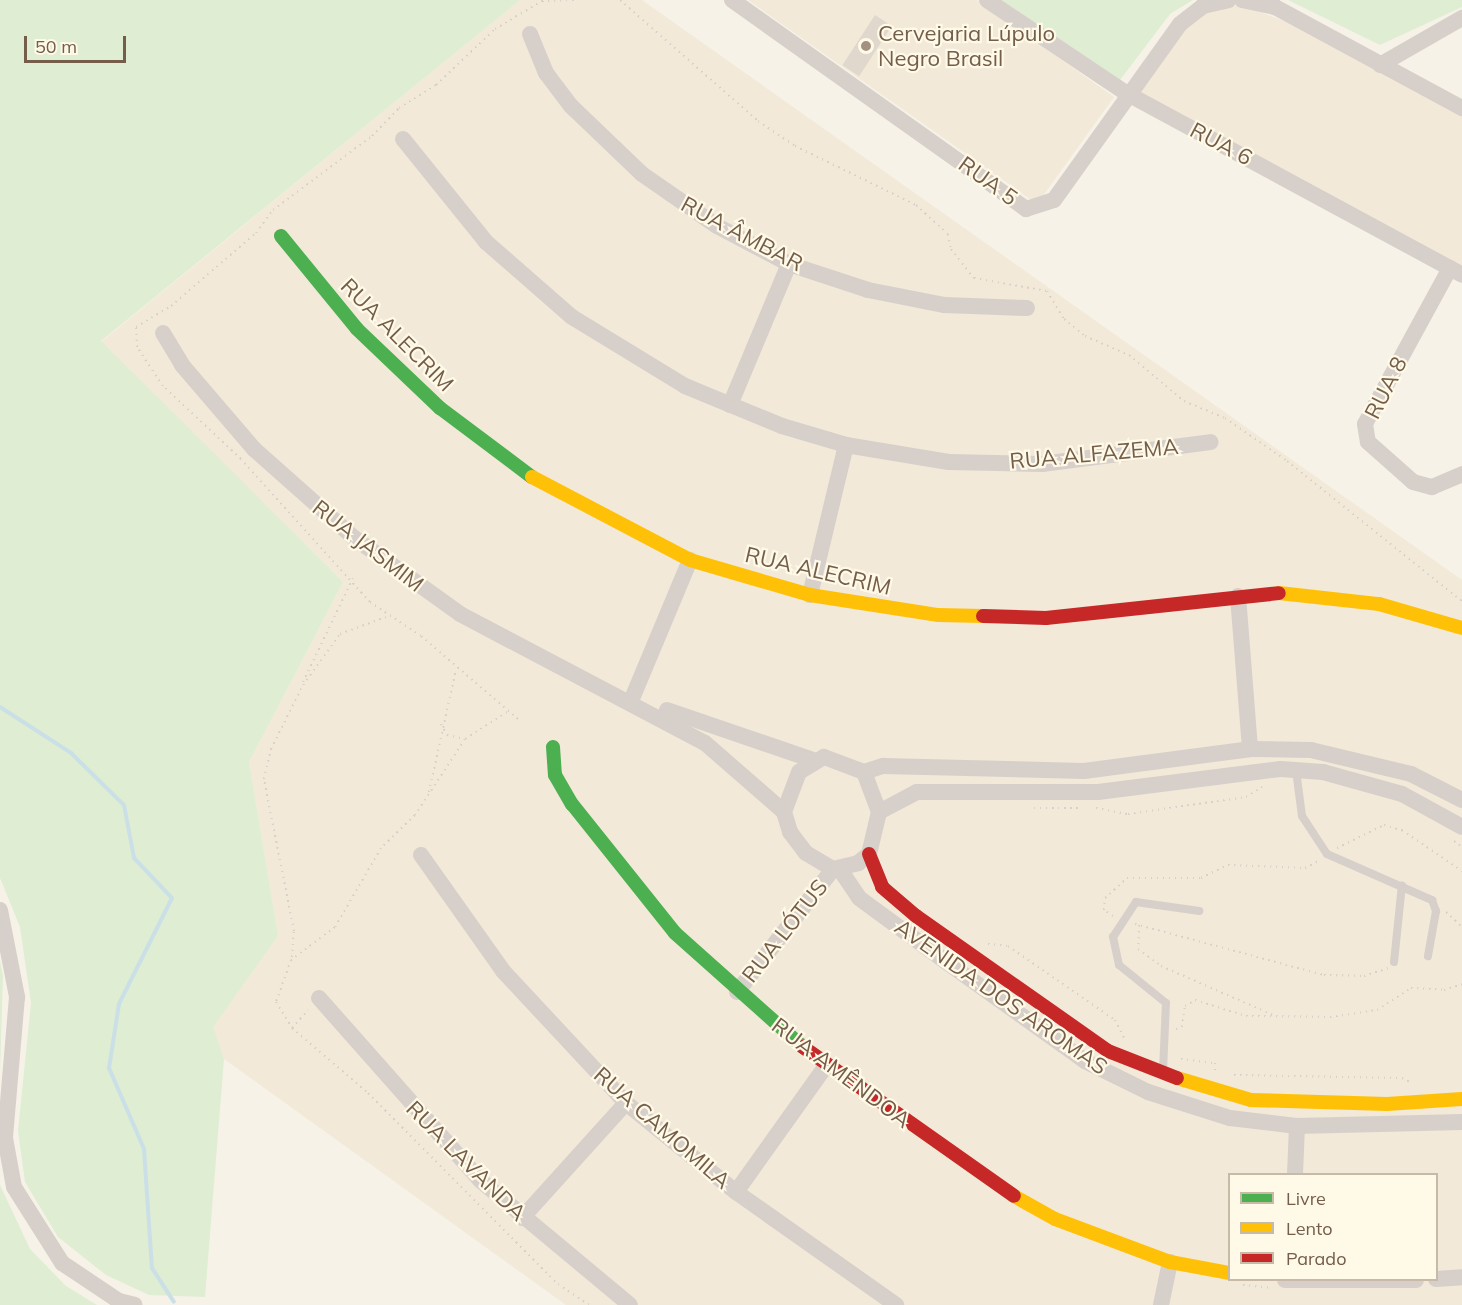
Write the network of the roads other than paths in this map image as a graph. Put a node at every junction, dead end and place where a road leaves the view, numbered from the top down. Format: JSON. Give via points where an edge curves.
{"nodes":[{"id":1,"x":732,"y":0,"type":"edge"},
{"id":2,"x":987,"y":0,"type":"edge"},
{"id":3,"x":1228,"y":0,"type":"edge"},
{"id":4,"x":1242,"y":0,"type":"edge"},
{"id":5,"x":1462,"y":18,"type":"edge"},
{"id":6,"x":530,"y":34,"type":"dead end"},
{"id":7,"x":1380,"y":65,"type":"junction"},
{"id":8,"x":1126,"y":93,"type":"junction"},
{"id":9,"x":1462,"y":108,"type":"edge"},
{"id":10,"x":403,"y":139,"type":"dead end"},
{"id":11,"x":281,"y":236,"type":"dead end"},
{"id":12,"x":789,"y":264,"type":"junction"},
{"id":13,"x":1456,"y":272,"type":"edge"},
{"id":14,"x":1027,"y":308,"type":"dead end"},
{"id":15,"x":163,"y":333,"type":"dead end"},
{"id":16,"x":730,"y":405,"type":"junction"},
{"id":17,"x":1211,"y":442,"type":"dead end"},
{"id":18,"x":846,"y":445,"type":"junction"},
{"id":19,"x":1462,"y":474,"type":"edge"},
{"id":20,"x":690,"y":560,"type":"junction"},
{"id":21,"x":810,"y":595,"type":"junction"},
{"id":22,"x":1238,"y":596,"type":"junction"},
{"id":23,"x":1462,"y":628,"type":"edge"},
{"id":24,"x":629,"y":698,"type":"junction"},
{"id":25,"x":553,"y":747,"type":"dead end"},
{"id":26,"x":1250,"y":749,"type":"junction"},
{"id":27,"x":813,"y":760,"type":"junction"},
{"id":28,"x":1296,"y":770,"type":"junction"},
{"id":29,"x":864,"y":772,"type":"junction"},
{"id":30,"x":1462,"y":800,"type":"edge"},
{"id":31,"x":784,"y":812,"type":"junction"},
{"id":32,"x":879,"y":812,"type":"junction"},
{"id":33,"x":1462,"y":827,"type":"edge"},
{"id":34,"x":869,"y":854,"type":"junction"},
{"id":35,"x":421,"y":855,"type":"dead end"},
{"id":36,"x":837,"y":870,"type":"junction"},
{"id":37,"x":1402,"y":885,"type":"junction"},
{"id":38,"x":0,"y":910,"type":"edge"},
{"id":39,"x":1199,"y":910,"type":"dead end"},
{"id":40,"x":1428,"y":956,"type":"dead end"},
{"id":41,"x":1394,"y":962,"type":"road end"},
{"id":42,"x":737,"y":992,"type":"junction"},
{"id":43,"x":319,"y":998,"type":"road end"},
{"id":44,"x":825,"y":1066,"type":"junction"},
{"id":45,"x":1163,"y":1075,"type":"junction"},
{"id":46,"x":1462,"y":1098,"type":"edge"},
{"id":47,"x":626,"y":1103,"type":"junction"},
{"id":48,"x":1462,"y":1122,"type":"edge"},
{"id":49,"x":1297,"y":1126,"type":"junction"},
{"id":50,"x":1295,"y":1173,"type":"edge"},
{"id":51,"x":736,"y":1192,"type":"junction"},
{"id":52,"x":522,"y":1218,"type":"junction"},
{"id":53,"x":1170,"y":1262,"type":"junction"},
{"id":54,"x":1228,"y":1273,"type":"edge"},
{"id":55,"x":1462,"y":1277,"type":"edge"},
{"id":56,"x":1438,"y":1279,"type":"edge"},
{"id":57,"x":135,"y":1305,"type":"edge"},
{"id":58,"x":630,"y":1305,"type":"edge"},
{"id":59,"x":896,"y":1305,"type":"edge"},
{"id":60,"x":1161,"y":1305,"type":"edge"}],
"edges":[{"from":1,"to":8,"type":"street","name":"RUA 5","via":[[1026,209],[1054,200]]},
{"from":2,"to":8,"type":"street","name":"RUA 6"},
{"from":3,"to":8,"type":"street","name":"RUA 5","via":[[1203,6],[1180,24]]},
{"from":4,"to":7,"type":"street","via":[[1275,7]]},
{"from":5,"to":7,"type":"street"},
{"from":6,"to":12,"type":"street","name":"RUA ÂMBAR","via":[[546,73],[571,106],[642,174],[717,226]]},
{"from":7,"to":9,"type":"street"},
{"from":8,"to":13,"type":"street","name":"RUA 6"},
{"from":10,"to":16,"type":"street","name":"RUA ALFAZEMA","via":[[486,242],[572,317],[651,368]]},
{"from":11,"to":20,"type":"street","name":"RUA ALECRIM","via":[[357,329],[440,408],[530,476]]},
{"from":12,"to":14,"type":"street","name":"RUA ÂMBAR","via":[[901,297]]},
{"from":12,"to":16,"type":"street"},
{"from":13,"to":19,"type":"street","name":"RUA 8","via":[[1365,424],[1368,442],[1413,482],[1432,487]]},
{"from":15,"to":24,"type":"street","name":"RUA JASMIM","via":[[182,365],[254,449],[352,537],[460,614]]},
{"from":16,"to":18,"type":"street","name":"RUA ALFAZEMA"},
{"from":17,"to":18,"type":"street","name":"RUA ALFAZEMA","via":[[1042,464],[949,462]]},
{"from":18,"to":21,"type":"street"},
{"from":20,"to":21,"type":"street","name":"RUA ALECRIM"},
{"from":20,"to":24,"type":"street"},
{"from":21,"to":22,"type":"street","name":"RUA ALECRIM","via":[[992,618],[1090,615]]},
{"from":22,"to":23,"type":"street","name":"RUA ALECRIM","via":[[1331,595]]},
{"from":22,"to":26,"type":"street"},
{"from":24,"to":27,"type":"street"},
{"from":24,"to":31,"type":"street","via":[[705,743]]},
{"from":25,"to":42,"type":"street","name":"RUA AMÊNDOA","via":[[555,774],[591,829],[675,933]]},
{"from":26,"to":29,"type":"street","via":[[1084,771],[883,766]]},
{"from":26,"to":30,"type":"street","via":[[1354,757],[1411,774]]},
{"from":27,"to":29,"type":"street","via":[[838,758]]},
{"from":27,"to":31,"type":"street","via":[[792,783]]},
{"from":28,"to":32,"type":"street","via":[[1249,770],[1098,792],[917,792]]},
{"from":28,"to":33,"type":"street","via":[[1402,794]]},
{"from":28,"to":37,"type":"lane","via":[[1302,816],[1328,854]]},
{"from":29,"to":32,"type":"street"},
{"from":31,"to":36,"type":"street","via":[[790,832],[806,853]]},
{"from":32,"to":34,"type":"street"},
{"from":34,"to":36,"type":"street"},
{"from":34,"to":45,"type":"street","name":"AVENIDA DOS AROMAS","via":[[882,887],[916,916],[1108,1051]]},
{"from":35,"to":47,"type":"street","name":"RUA CAMOMILA","via":[[503,971]]},
{"from":36,"to":42,"type":"street","name":"RUA LÓTUS"},
{"from":36,"to":49,"type":"street","name":"AVENIDA DOS AROMAS","via":[[859,898],[1085,1061],[1187,1106]]},
{"from":37,"to":40,"type":"lane","via":[[1436,906]]},
{"from":37,"to":41,"type":"lane"},
{"from":38,"to":57,"type":"street","via":[[17,997],[5,1138],[14,1187],[62,1263],[119,1301]]},
{"from":39,"to":45,"type":"lane","via":[[1136,902],[1122,920],[1113,953],[1119,965],[1160,994],[1167,1029]]},
{"from":42,"to":44,"type":"street","name":"RUA AMÊNDOA"},
{"from":43,"to":52,"type":"street","name":"RUA LAVANDA","via":[[422,1120]]},
{"from":44,"to":51,"type":"street"},
{"from":44,"to":53,"type":"street","name":"RUA AMÊNDOA","via":[[1034,1208],[1088,1234]]},
{"from":45,"to":46,"type":"street","name":"AVENIDA DOS AROMAS","via":[[1251,1100],[1387,1104]]},
{"from":47,"to":51,"type":"street","name":"RUA CAMOMILA"},
{"from":47,"to":52,"type":"street"},
{"from":48,"to":49,"type":"street","name":"AVENIDA DOS AROMAS"},
{"from":49,"to":50,"type":"street"},
{"from":51,"to":59,"type":"street","name":"RUA CAMOMILA"},
{"from":52,"to":58,"type":"street","name":"RUA LAVANDA"},
{"from":53,"to":54,"type":"street","name":"RUA AMÊNDOA"},
{"from":53,"to":60,"type":"street"},
{"from":55,"to":56,"type":"street"}]}
